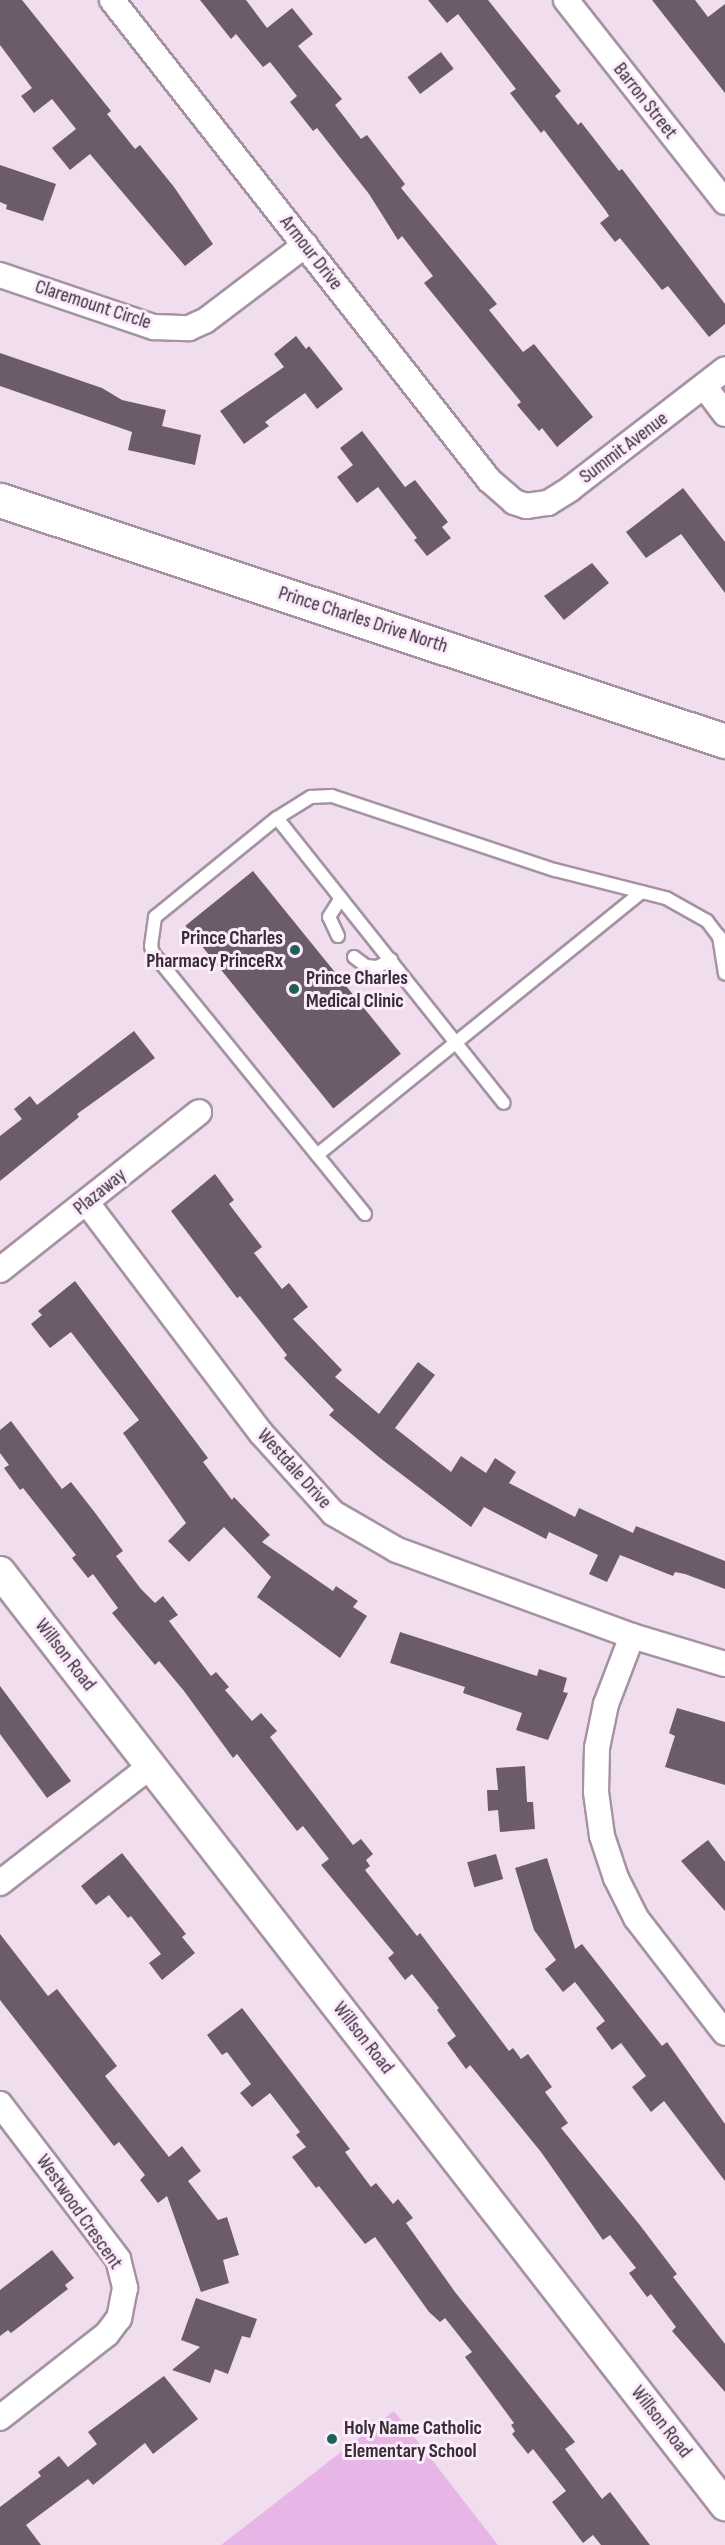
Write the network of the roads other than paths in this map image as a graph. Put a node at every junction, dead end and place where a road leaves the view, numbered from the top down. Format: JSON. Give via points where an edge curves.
{"nodes":[{"id":1,"x":112,"y":0,"type":"edge"},
{"id":2,"x":566,"y":0,"type":"edge"},
{"id":3,"x":725,"y":202,"type":"edge"},
{"id":4,"x":305,"y":245,"type":"junction"},
{"id":5,"x":0,"y":275,"type":"edge"},
{"id":6,"x":725,"y":369,"type":"edge"},
{"id":7,"x":704,"y":386,"type":"junction"},
{"id":8,"x":725,"y":414,"type":"edge"},
{"id":9,"x":0,"y":500,"type":"edge"},
{"id":10,"x":514,"y":502,"type":"joint"},
{"id":11,"x":725,"y":741,"type":"edge"},
{"id":12,"x":277,"y":818,"type":"junction"},
{"id":13,"x":642,"y":892,"type":"junction"},
{"id":14,"x":341,"y":898,"type":"junction"},
{"id":15,"x":338,"y":936,"type":"dead end"},
{"id":16,"x":723,"y":939,"type":"edge"},
{"id":17,"x":354,"y":957,"type":"dead end"},
{"id":18,"x":391,"y":960,"type":"junction"},
{"id":19,"x":725,"y":974,"type":"edge"},
{"id":20,"x":456,"y":1041,"type":"junction"},
{"id":21,"x":504,"y":1103,"type":"dead end"},
{"id":22,"x":199,"y":1112,"type":"dead end"},
{"id":23,"x":317,"y":1155,"type":"junction"},
{"id":24,"x":87,"y":1203,"type":"junction"},
{"id":25,"x":365,"y":1214,"type":"dead end"},
{"id":26,"x":0,"y":1270,"type":"edge"},
{"id":27,"x":0,"y":1572,"type":"edge"},
{"id":28,"x":632,"y":1636,"type":"junction"},
{"id":29,"x":725,"y":1664,"type":"edge"},
{"id":30,"x":152,"y":1766,"type":"junction"},
{"id":31,"x":0,"y":1883,"type":"edge"},
{"id":32,"x":725,"y":2033,"type":"edge"},
{"id":33,"x":0,"y":2104,"type":"edge"},
{"id":34,"x":0,"y":2418,"type":"edge"},
{"id":35,"x":725,"y":2505,"type":"edge"}],
"edges":[{"from":1,"to":4,"type":"street","name":"Armour Drive"},
{"from":2,"to":3,"type":"street","name":"Barron Street"},
{"from":4,"to":5,"type":"street","name":"Claremount Circle","via":[[205,321],[189,328],[154,327]]},
{"from":4,"to":10,"type":"street","name":"Armour Drive","via":[[489,480]]},
{"from":6,"to":7,"type":"street","name":"Summit Avenue"},
{"from":7,"to":8,"type":"street"},
{"from":7,"to":10,"type":"street","name":"Summit Avenue","via":[[548,503],[526,506]]},
{"from":9,"to":11,"type":"main road","name":"Prince Charles Drive North"},
{"from":12,"to":13,"type":"lane","via":[[310,797],[332,796],[555,870]]},
{"from":12,"to":14,"type":"lane"},
{"from":12,"to":23,"type":"lane","via":[[154,917],[151,946]]},
{"from":13,"to":16,"type":"lane","via":[[686,908],[707,921]]},
{"from":13,"to":20,"type":"lane"},
{"from":14,"to":15,"type":"lane","via":[[329,917]]},
{"from":14,"to":18,"type":"lane"},
{"from":16,"to":19,"type":"lane"},
{"from":17,"to":18,"type":"lane","via":[[366,966],[377,967]]},
{"from":18,"to":20,"type":"lane"},
{"from":20,"to":21,"type":"lane"},
{"from":20,"to":23,"type":"lane"},
{"from":22,"to":24,"type":"street","name":"Plazaway"},
{"from":23,"to":25,"type":"lane"},
{"from":24,"to":26,"type":"street","name":"Plazaway"},
{"from":24,"to":28,"type":"street","name":"Westdale Drive","via":[[261,1433],[333,1513],[397,1550]]},
{"from":27,"to":30,"type":"street","name":"Willson Road"},
{"from":28,"to":29,"type":"street","name":"Westdale Drive"},
{"from":28,"to":32,"type":"street","via":[[606,1704],[597,1748],[596,1792],[602,1836],[616,1878],[636,1918]]},
{"from":30,"to":31,"type":"street"},
{"from":30,"to":35,"type":"street","name":"Willson Road"},
{"from":33,"to":34,"type":"street","name":"Westwood Crescent","via":[[118,2259],[125,2288],[119,2318],[107,2334]]}]}
